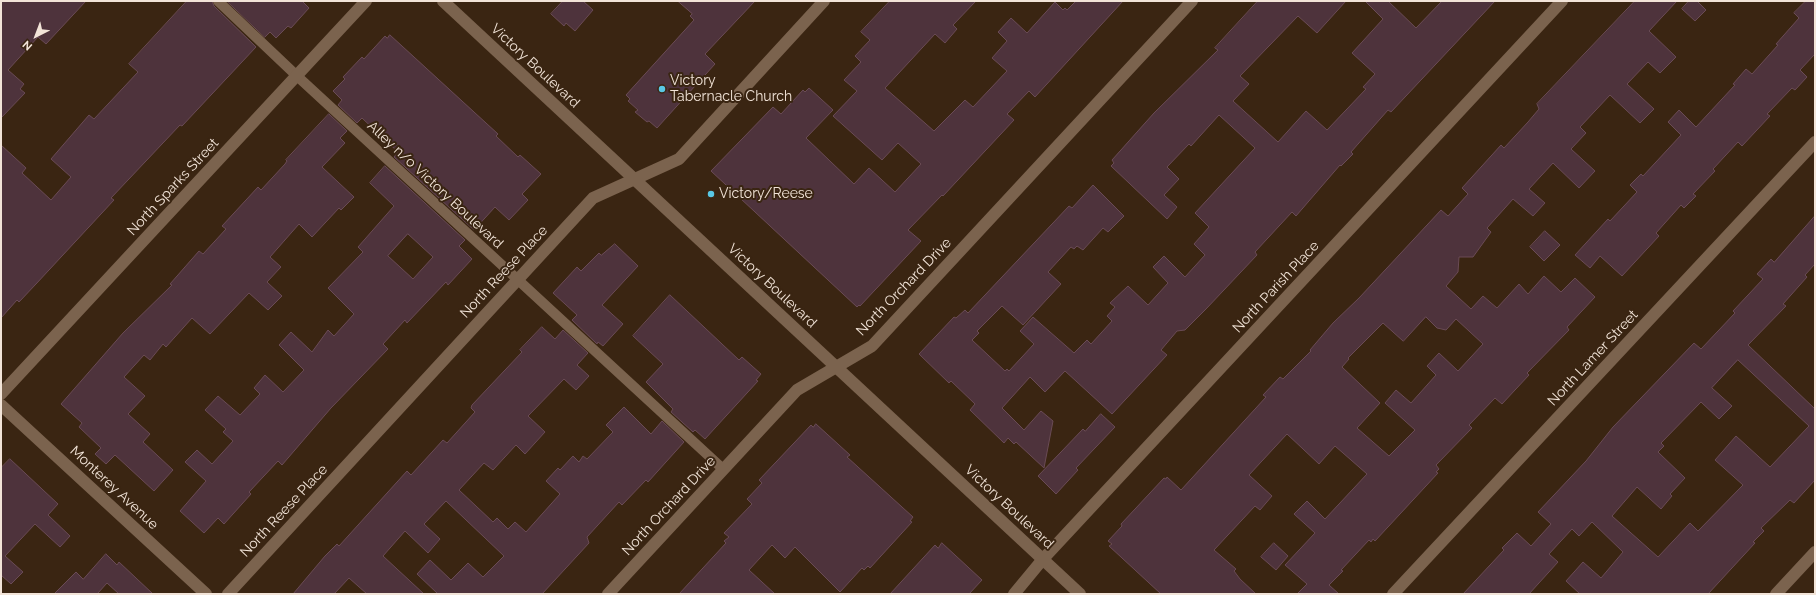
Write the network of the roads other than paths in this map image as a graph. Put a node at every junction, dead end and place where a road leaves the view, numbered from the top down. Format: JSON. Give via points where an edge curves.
{"nodes":[{"id":1,"x":218,"y":1,"type":"edge"},
{"id":2,"x":366,"y":1,"type":"edge"},
{"id":3,"x":824,"y":1,"type":"edge"},
{"id":4,"x":1192,"y":1,"type":"edge"},
{"id":5,"x":1562,"y":1,"type":"edge"},
{"id":6,"x":447,"y":2,"type":"edge"},
{"id":7,"x":297,"y":76,"type":"junction"},
{"id":8,"x":1815,"y":142,"type":"edge"},
{"id":9,"x":634,"y":179,"type":"junction"},
{"id":10,"x":517,"y":279,"type":"junction"},
{"id":11,"x":836,"y":367,"type":"junction"},
{"id":12,"x":1,"y":394,"type":"edge"},
{"id":13,"x":1,"y":404,"type":"edge"},
{"id":14,"x":723,"y":469,"type":"junction"},
{"id":15,"x":1815,"y":552,"type":"edge"},
{"id":16,"x":1043,"y":560,"type":"junction"},
{"id":17,"x":206,"y":594,"type":"edge"},
{"id":18,"x":228,"y":594,"type":"edge"},
{"id":19,"x":608,"y":594,"type":"edge"},
{"id":20,"x":1014,"y":594,"type":"edge"},
{"id":21,"x":1080,"y":594,"type":"edge"},
{"id":22,"x":1393,"y":594,"type":"edge"},
{"id":23,"x":1776,"y":594,"type":"edge"}],
"edges":[{"from":1,"to":7,"type":"lane","name":"Alley n/o Victory Boulevard"},
{"from":2,"to":7,"type":"street","name":"North Sparks Street"},
{"from":3,"to":9,"type":"street","name":"North Reese Place","via":[[679,159]]},
{"from":4,"to":11,"type":"street","name":"North Orchard Drive","via":[[872,346]]},
{"from":5,"to":16,"type":"street","name":"North Parish Place"},
{"from":6,"to":9,"type":"street","name":"Victory Boulevard"},
{"from":7,"to":10,"type":"lane","name":"Alley n/o Victory Boulevard"},
{"from":7,"to":12,"type":"street","name":"North Sparks Street"},
{"from":8,"to":22,"type":"street","name":"North Lamer Street"},
{"from":9,"to":10,"type":"street","name":"North Reese Place","via":[[593,198]]},
{"from":9,"to":11,"type":"street","name":"Victory Boulevard"},
{"from":10,"to":14,"type":"lane","name":"Alley n/o Victory Boulevard"},
{"from":10,"to":18,"type":"street","name":"North Reese Place"},
{"from":11,"to":14,"type":"street","name":"North Orchard Drive","via":[[797,390]]},
{"from":11,"to":16,"type":"street","name":"Victory Boulevard"},
{"from":13,"to":17,"type":"street","name":"Monterey Avenue"},
{"from":14,"to":19,"type":"street","name":"North Orchard Drive"},
{"from":15,"to":23,"type":"street"},
{"from":16,"to":20,"type":"street","name":"North Parish Place"},
{"from":16,"to":21,"type":"street","name":"Victory Boulevard"}]}
